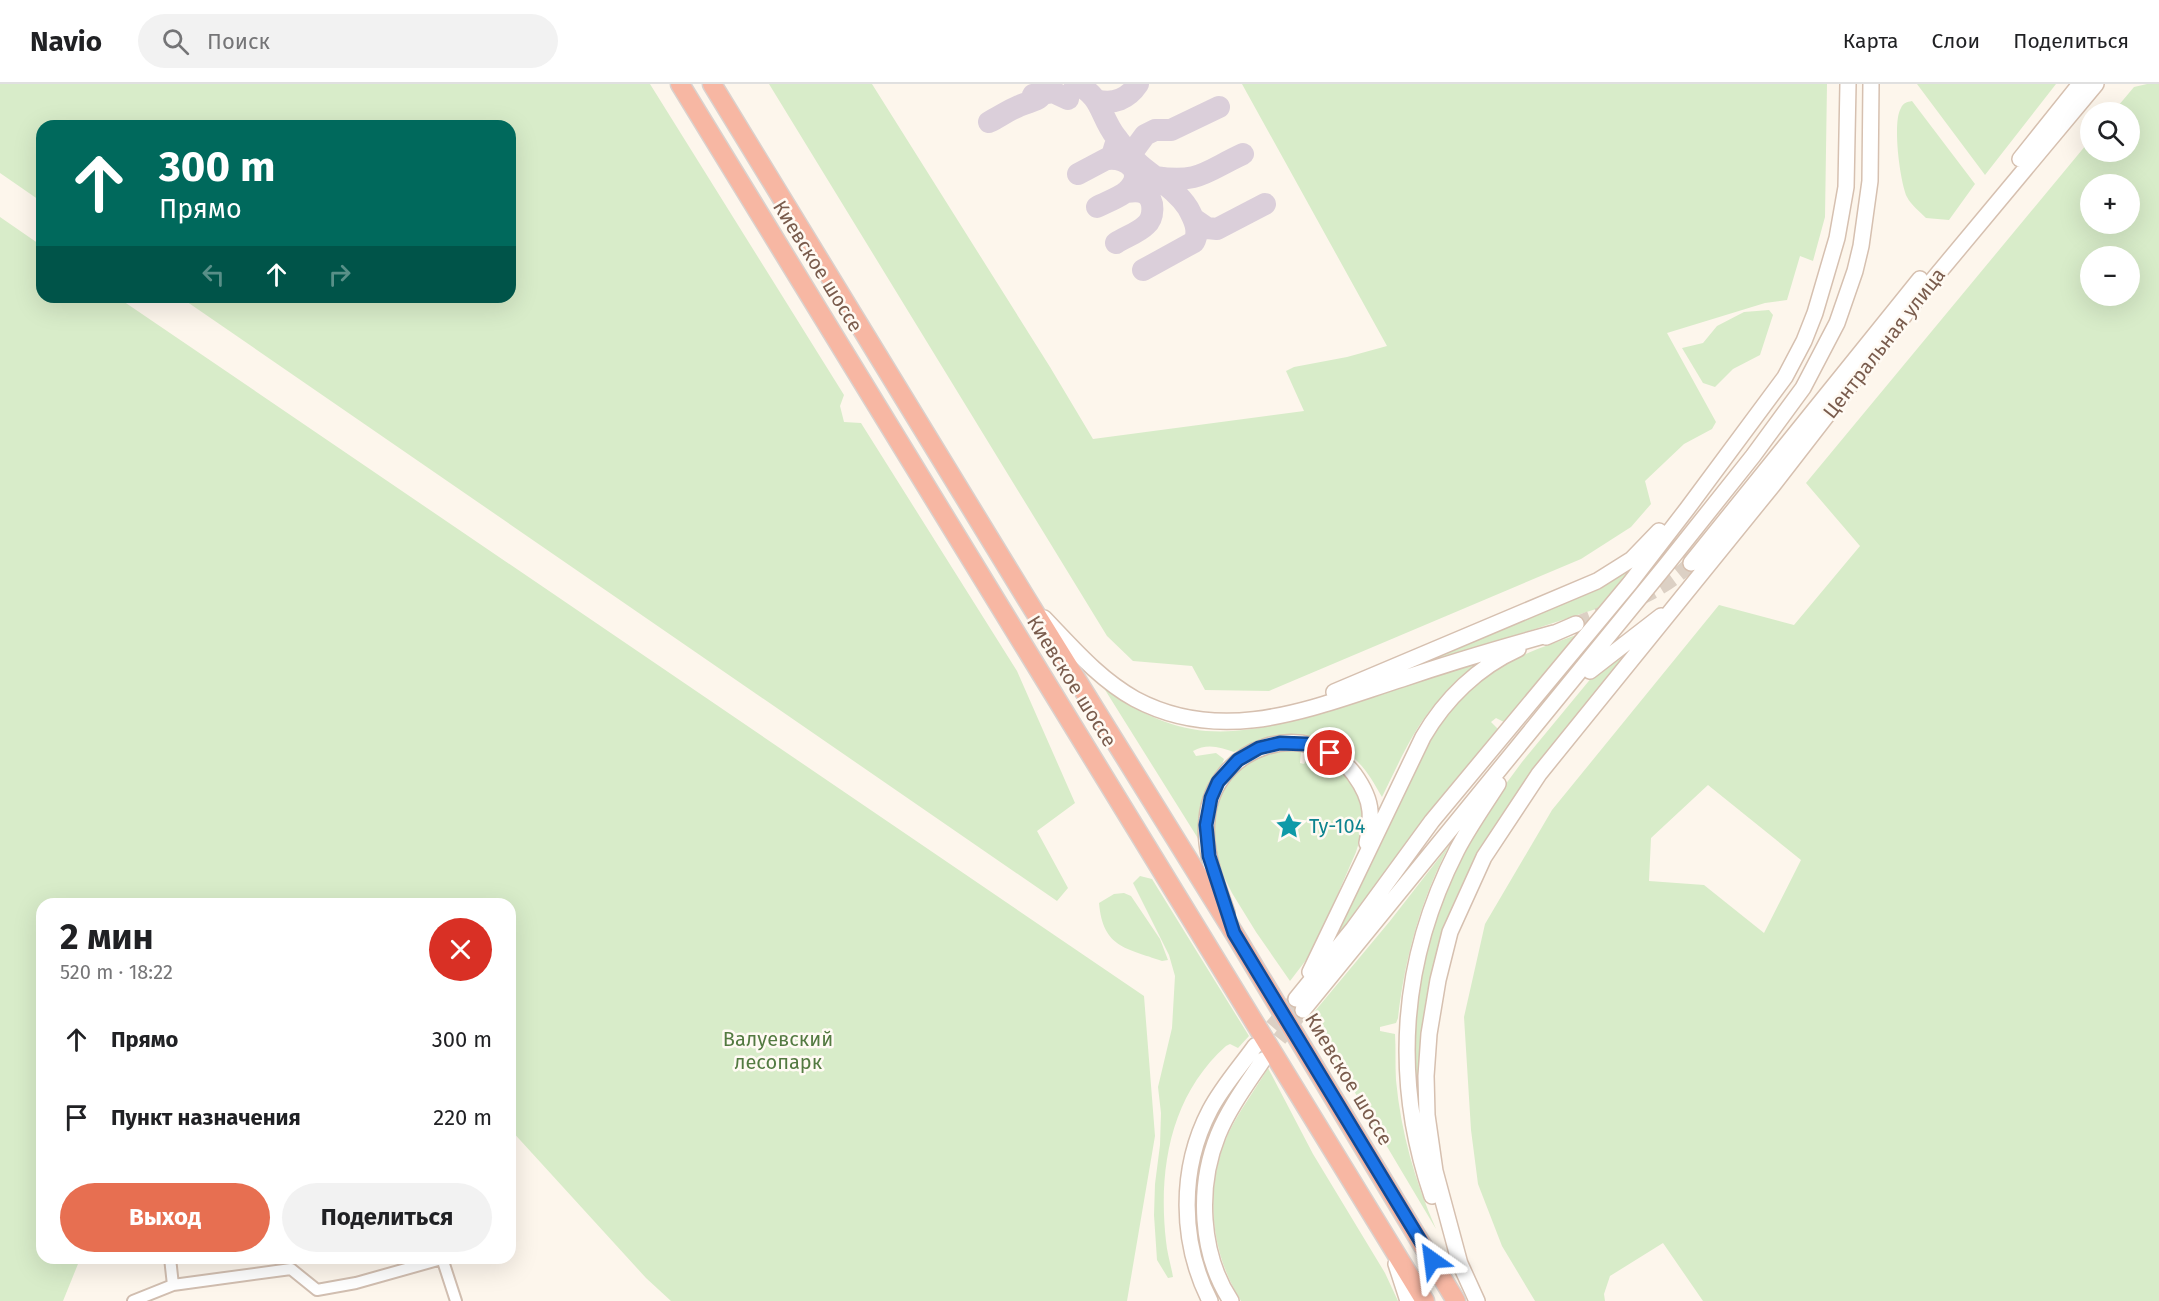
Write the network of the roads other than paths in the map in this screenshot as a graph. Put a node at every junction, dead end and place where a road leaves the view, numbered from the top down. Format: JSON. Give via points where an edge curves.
{"nodes":[{"id":1,"x":680,"y":84,"type":"edge"},
{"id":2,"x":712,"y":84,"type":"edge"},
{"id":3,"x":1838,"y":84,"type":"edge"},
{"id":4,"x":1848,"y":84,"type":"edge"},
{"id":5,"x":1871,"y":84,"type":"edge"},
{"id":6,"x":2080,"y":84,"type":"edge"},
{"id":7,"x":2096,"y":84,"type":"edge"},
{"id":8,"x":1843,"y":205,"type":"junction"},
{"id":9,"x":1696,"y":496,"type":"junction"},
{"id":10,"x":1692,"y":563,"type":"tunnel mouth"},
{"id":11,"x":1026,"y":598,"type":"junction"},
{"id":12,"x":1676,"y":605,"type":"junction"},
{"id":13,"x":1576,"y":624,"type":"tunnel mouth"},
{"id":14,"x":1554,"y":633,"type":"junction"},
{"id":15,"x":1560,"y":696,"type":"junction"},
{"id":16,"x":1273,"y":717,"type":"junction"},
{"id":17,"x":1524,"y":740,"type":"junction"},
{"id":18,"x":1365,"y":857,"type":"junction"},
{"id":19,"x":1234,"y":933,"type":"junction"},
{"id":20,"x":1300,"y":1005,"type":"junction"},
{"id":21,"x":1388,"y":1239,"type":"junction"},
{"id":22,"x":171,"y":1264,"type":"edge"},
{"id":23,"x":290,"y":1264,"type":"edge"},
{"id":24,"x":425,"y":1264,"type":"edge"},
{"id":25,"x":445,"y":1264,"type":"edge"},
{"id":26,"x":1460,"y":1264,"type":"junction"},
{"id":27,"x":173,"y":1285,"type":"junction"},
{"id":28,"x":133,"y":1301,"type":"edge"},
{"id":29,"x":456,"y":1301,"type":"edge"},
{"id":30,"x":1210,"y":1301,"type":"edge"},
{"id":31,"x":1231,"y":1301,"type":"edge"},
{"id":32,"x":1408,"y":1301,"type":"edge"},
{"id":33,"x":1425,"y":1301,"type":"edge"},
{"id":34,"x":1456,"y":1301,"type":"edge"},
{"id":35,"x":1477,"y":1301,"type":"edge"}],
"edges":[{"from":1,"to":21,"type":"highway","name":"Киевское шоссе"},
{"from":2,"to":11,"type":"highway","name":"Киевское шоссе"},
{"from":3,"to":8,"type":"main road"},
{"from":4,"to":8,"type":"main road"},
{"from":5,"to":15,"type":"main road","via":[[1866,217],[1855,271],[1828,343],[1785,415]]},
{"from":6,"to":10,"type":"main road","name":"Центральная улица"},
{"from":7,"to":12,"type":"main road","name":"Центральная улица","via":[[1921,294]]},
{"from":8,"to":9,"type":"main road","via":[[1826,277],[1804,340],[1778,386]]},
{"from":9,"to":16,"type":"main road","via":[[1637,555],[1597,581]]},
{"from":9,"to":20,"type":"main road","via":[[1630,583],[1432,821]]},
{"from":11,"to":16,"type":"main road","via":[[1104,678],[1141,702],[1207,722]]},
{"from":11,"to":19,"type":"highway","name":"Киевское шоссе"},
{"from":12,"to":15,"type":"main road"},
{"from":12,"to":26,"type":"main road","via":[[1539,774],[1484,857],[1450,932],[1429,1034],[1426,1099],[1437,1181]]},
{"from":13,"to":14,"type":"main road"},
{"from":14,"to":16,"type":"main road"},
{"from":14,"to":18,"type":"main road","via":[[1491,664],[1437,714]]},
{"from":15,"to":17,"type":"main road"},
{"from":17,"to":20,"type":"main road"},
{"from":17,"to":26,"type":"main road","via":[[1458,848],[1439,890],[1418,955],[1408,1011],[1406,1067],[1415,1138],[1431,1195]]},
{"from":18,"to":19,"type":"main road","via":[[1369,802],[1345,764],[1327,751],[1298,743],[1269,745],[1249,753],[1218,782],[1207,817],[1209,856]]},
{"from":18,"to":20,"type":"main road"},
{"from":19,"to":34,"type":"highway","name":"Киевское шоссе"},
{"from":21,"to":32,"type":"main road"},
{"from":21,"to":33,"type":"highway","name":"Киевское шоссе"},
{"from":22,"to":27,"type":"street"},
{"from":23,"to":24,"type":"street","via":[[318,1290]]},
{"from":23,"to":27,"type":"street"},
{"from":25,"to":29,"type":"street"},
{"from":26,"to":35,"type":"main road"},
{"from":27,"to":28,"type":"street"},
{"from":30,"to":31,"type":"main road","via":[[1197,1272],[1189,1237],[1190,1168],[1210,1110],[1259,1053],[1219,1133],[1206,1180],[1208,1242],[1217,1274]]}]}
